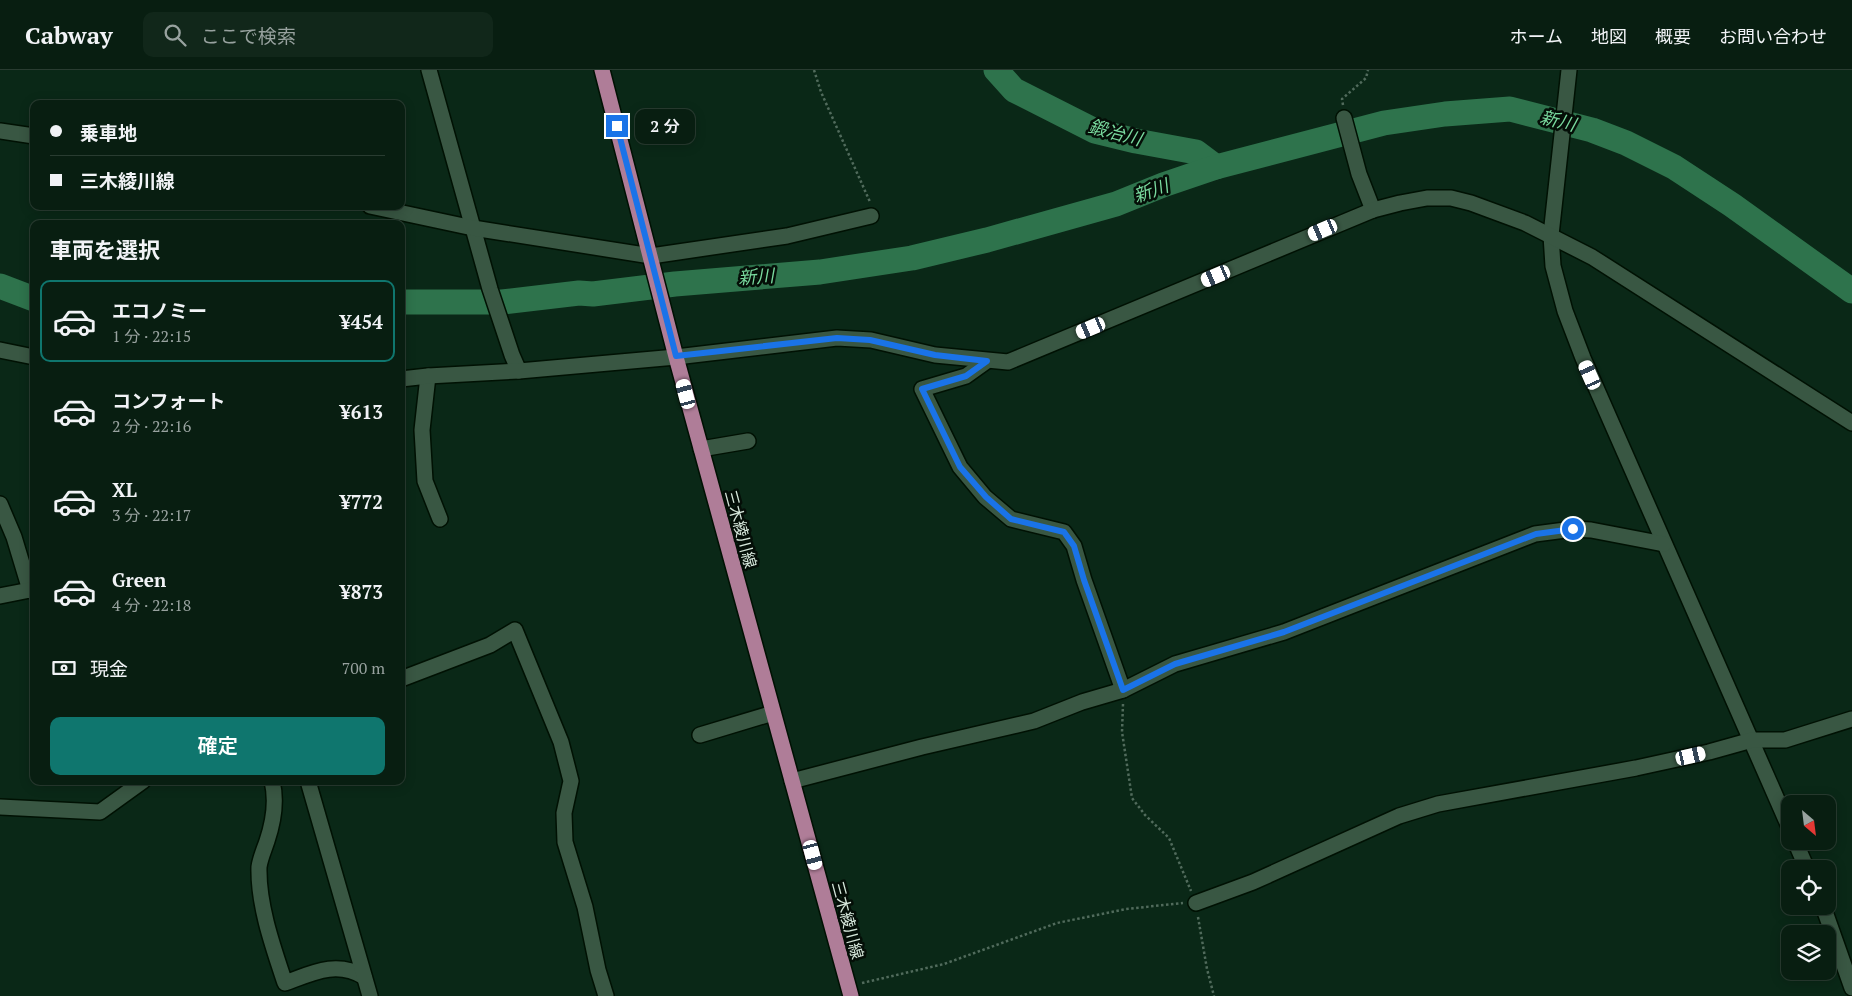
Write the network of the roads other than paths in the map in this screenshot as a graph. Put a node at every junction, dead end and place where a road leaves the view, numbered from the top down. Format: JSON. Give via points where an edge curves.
{"nodes":[{"id":1,"x":429,"y":70,"type":"edge"},
{"id":2,"x":602,"y":70,"type":"edge"},
{"id":3,"x":1569,"y":77,"type":"edge"},
{"id":4,"x":1344,"y":118,"type":"road end"},
{"id":5,"x":0,"y":131,"type":"edge"},
{"id":6,"x":30,"y":135,"type":"edge"},
{"id":7,"x":389,"y":210,"type":"edge"},
{"id":8,"x":1373,"y":210,"type":"junction"},
{"id":9,"x":871,"y":216,"type":"road end"},
{"id":10,"x":474,"y":228,"type":"junction"},
{"id":11,"x":1550,"y":235,"type":"junction"},
{"id":12,"x":652,"y":263,"type":"junction"},
{"id":13,"x":0,"y":350,"type":"edge"},
{"id":14,"x":30,"y":355,"type":"edge"},
{"id":15,"x":676,"y":356,"type":"junction"},
{"id":16,"x":987,"y":361,"type":"junction"},
{"id":17,"x":519,"y":372,"type":"junction"},
{"id":18,"x":428,"y":376,"type":"junction"},
{"id":19,"x":405,"y":379,"type":"edge"},
{"id":20,"x":1852,"y":423,"type":"edge"},
{"id":21,"x":748,"y":441,"type":"dead end"},
{"id":22,"x":701,"y":449,"type":"junction"},
{"id":23,"x":0,"y":504,"type":"edge"},
{"id":24,"x":440,"y":519,"type":"dead end"},
{"id":25,"x":1664,"y":544,"type":"junction"},
{"id":26,"x":30,"y":585,"type":"edge"},
{"id":27,"x":30,"y":591,"type":"edge"},
{"id":28,"x":0,"y":596,"type":"edge"},
{"id":29,"x":405,"y":677,"type":"edge"},
{"id":30,"x":1123,"y":690,"type":"junction"},
{"id":31,"x":773,"y":714,"type":"junction"},
{"id":32,"x":1852,"y":718,"type":"edge"},
{"id":33,"x":700,"y":735,"type":"dead end"},
{"id":34,"x":1752,"y":740,"type":"junction"},
{"id":35,"x":792,"y":781,"type":"junction"},
{"id":36,"x":137,"y":785,"type":"edge"},
{"id":37,"x":273,"y":785,"type":"edge"},
{"id":38,"x":309,"y":785,"type":"edge"},
{"id":39,"x":0,"y":807,"type":"edge"},
{"id":40,"x":1781,"y":808,"type":"edge"},
{"id":41,"x":1196,"y":903,"type":"road end"},
{"id":42,"x":1826,"y":915,"type":"edge"},
{"id":43,"x":364,"y":976,"type":"junction"},
{"id":44,"x":1852,"y":988,"type":"edge"},
{"id":45,"x":849,"y":991,"type":"edge"},
{"id":46,"x":370,"y":996,"type":"edge"},
{"id":47,"x":606,"y":996,"type":"edge"}],
"edges":[{"from":1,"to":10,"type":"street"},
{"from":2,"to":12,"type":"main road","name":"三木綾川線"},
{"from":3,"to":11,"type":"street"},
{"from":4,"to":8,"type":"street","via":[[1359,174]]},
{"from":5,"to":6,"type":"street"},
{"from":7,"to":10,"type":"street"},
{"from":8,"to":11,"type":"street","via":[[1427,198],[1451,198]]},
{"from":8,"to":16,"type":"street","via":[[1030,354],[1008,362]]},
{"from":9,"to":12,"type":"street"},
{"from":10,"to":12,"type":"street"},
{"from":10,"to":17,"type":"street","via":[[490,289]]},
{"from":11,"to":20,"type":"street","via":[[1592,257]]},
{"from":11,"to":25,"type":"street","via":[[1553,266],[1565,311]]},
{"from":12,"to":15,"type":"main road","name":"三木綾川線"},
{"from":13,"to":14,"type":"street"},
{"from":15,"to":16,"type":"street","via":[[837,338],[870,340],[935,355]]},
{"from":15,"to":17,"type":"street"},
{"from":15,"to":22,"type":"main road","name":"三木綾川線"},
{"from":16,"to":30,"type":"street","via":[[966,376],[922,389],[960,467],[986,497],[1011,519],[1064,532],[1074,546]]},
{"from":17,"to":18,"type":"street"},
{"from":18,"to":19,"type":"street"},
{"from":18,"to":24,"type":"street","via":[[422,430],[426,482]]},
{"from":21,"to":22,"type":"street"},
{"from":22,"to":31,"type":"main road","name":"三木綾川線"},
{"from":23,"to":26,"type":"street"},
{"from":25,"to":30,"type":"street","via":[[1591,530],[1536,534],[1284,632],[1175,664]]},
{"from":25,"to":34,"type":"street"},
{"from":27,"to":28,"type":"street"},
{"from":29,"to":47,"type":"street","via":[[490,645],[514,630],[561,742],[571,781],[564,813],[565,842],[585,907]]},
{"from":30,"to":35,"type":"street","via":[[1034,721]]},
{"from":31,"to":33,"type":"street"},
{"from":31,"to":35,"type":"main road","name":"三木綾川線"},
{"from":32,"to":34,"type":"street","via":[[1785,740]]},
{"from":34,"to":40,"type":"street"},
{"from":34,"to":41,"type":"street","via":[[1636,768],[1438,804],[1399,816],[1253,882]]},
{"from":35,"to":45,"type":"main road","name":"三木綾川線"},
{"from":36,"to":39,"type":"street","via":[[100,812]]},
{"from":37,"to":43,"type":"street","via":[[273,824],[260,864],[260,886],[285,983],[340,968],[354,970]]},
{"from":38,"to":43,"type":"street"},
{"from":42,"to":44,"type":"street"},
{"from":43,"to":46,"type":"street"}]}
